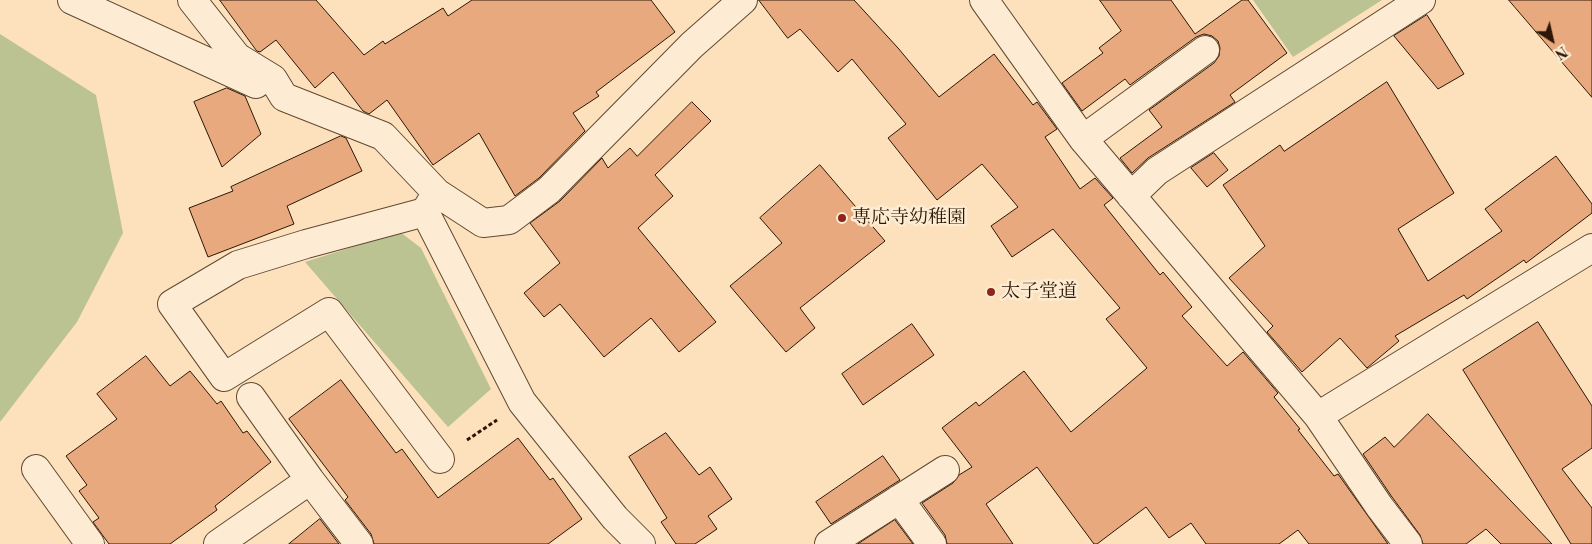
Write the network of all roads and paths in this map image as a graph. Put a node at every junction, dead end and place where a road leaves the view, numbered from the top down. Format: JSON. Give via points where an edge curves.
{"nodes":[{"id":1,"x":72,"y":0,"type":"edge"},
{"id":2,"x":192,"y":0,"type":"edge"},
{"id":3,"x":742,"y":0,"type":"edge"},
{"id":4,"x":984,"y":0,"type":"edge"},
{"id":5,"x":1421,"y":0,"type":"edge"},
{"id":6,"x":1205,"y":50,"type":"dead end"},
{"id":7,"x":284,"y":97,"type":"junction"},
{"id":8,"x":1083,"y":139,"type":"junction"},
{"id":9,"x":1131,"y":196,"type":"junction"},
{"id":10,"x":431,"y":203,"type":"junction"},
{"id":11,"x":1592,"y":248,"type":"edge"},
{"id":12,"x":251,"y":397,"type":"dead end"},
{"id":13,"x":522,"y":402,"type":"junction"},
{"id":14,"x":1318,"y":416,"type":"junction"},
{"id":15,"x":440,"y":459,"type":"joint"},
{"id":16,"x":36,"y":469,"type":"dead end"},
{"id":17,"x":944,"y":470,"type":"dead end"},
{"id":18,"x":310,"y":480,"type":"junction"},
{"id":19,"x":898,"y":499,"type":"junction"},
{"id":20,"x":90,"y":544,"type":"edge"},
{"id":21,"x":218,"y":544,"type":"edge"},
{"id":22,"x":360,"y":544,"type":"edge"},
{"id":23,"x":641,"y":544,"type":"edge"},
{"id":24,"x":829,"y":544,"type":"edge"},
{"id":25,"x":932,"y":544,"type":"edge"},
{"id":26,"x":1408,"y":544,"type":"edge"}],
"edges":[{"from":1,"to":7,"type":"street"},
{"from":2,"to":7,"type":"street","via":[[237,57],[273,79]]},
{"from":3,"to":10,"type":"street","via":[[692,45],[549,190],[509,220],[483,223]]},
{"from":4,"to":8,"type":"street"},
{"from":5,"to":9,"type":"street","via":[[1157,171]]},
{"from":6,"to":8,"type":"street"},
{"from":7,"to":10,"type":"street","via":[[383,136]]},
{"from":8,"to":9,"type":"street"},
{"from":9,"to":14,"type":"street"},
{"from":10,"to":13,"type":"street"},
{"from":10,"to":15,"type":"street","via":[[238,265],[172,304],[224,377],[329,312]]},
{"from":11,"to":14,"type":"street"},
{"from":12,"to":18,"type":"street"},
{"from":13,"to":15,"type":"path"},
{"from":13,"to":23,"type":"street"},
{"from":14,"to":26,"type":"street"},
{"from":16,"to":20,"type":"street"},
{"from":17,"to":19,"type":"street"},
{"from":18,"to":21,"type":"street"},
{"from":18,"to":22,"type":"street"},
{"from":19,"to":24,"type":"street"},
{"from":19,"to":25,"type":"street"}]}
